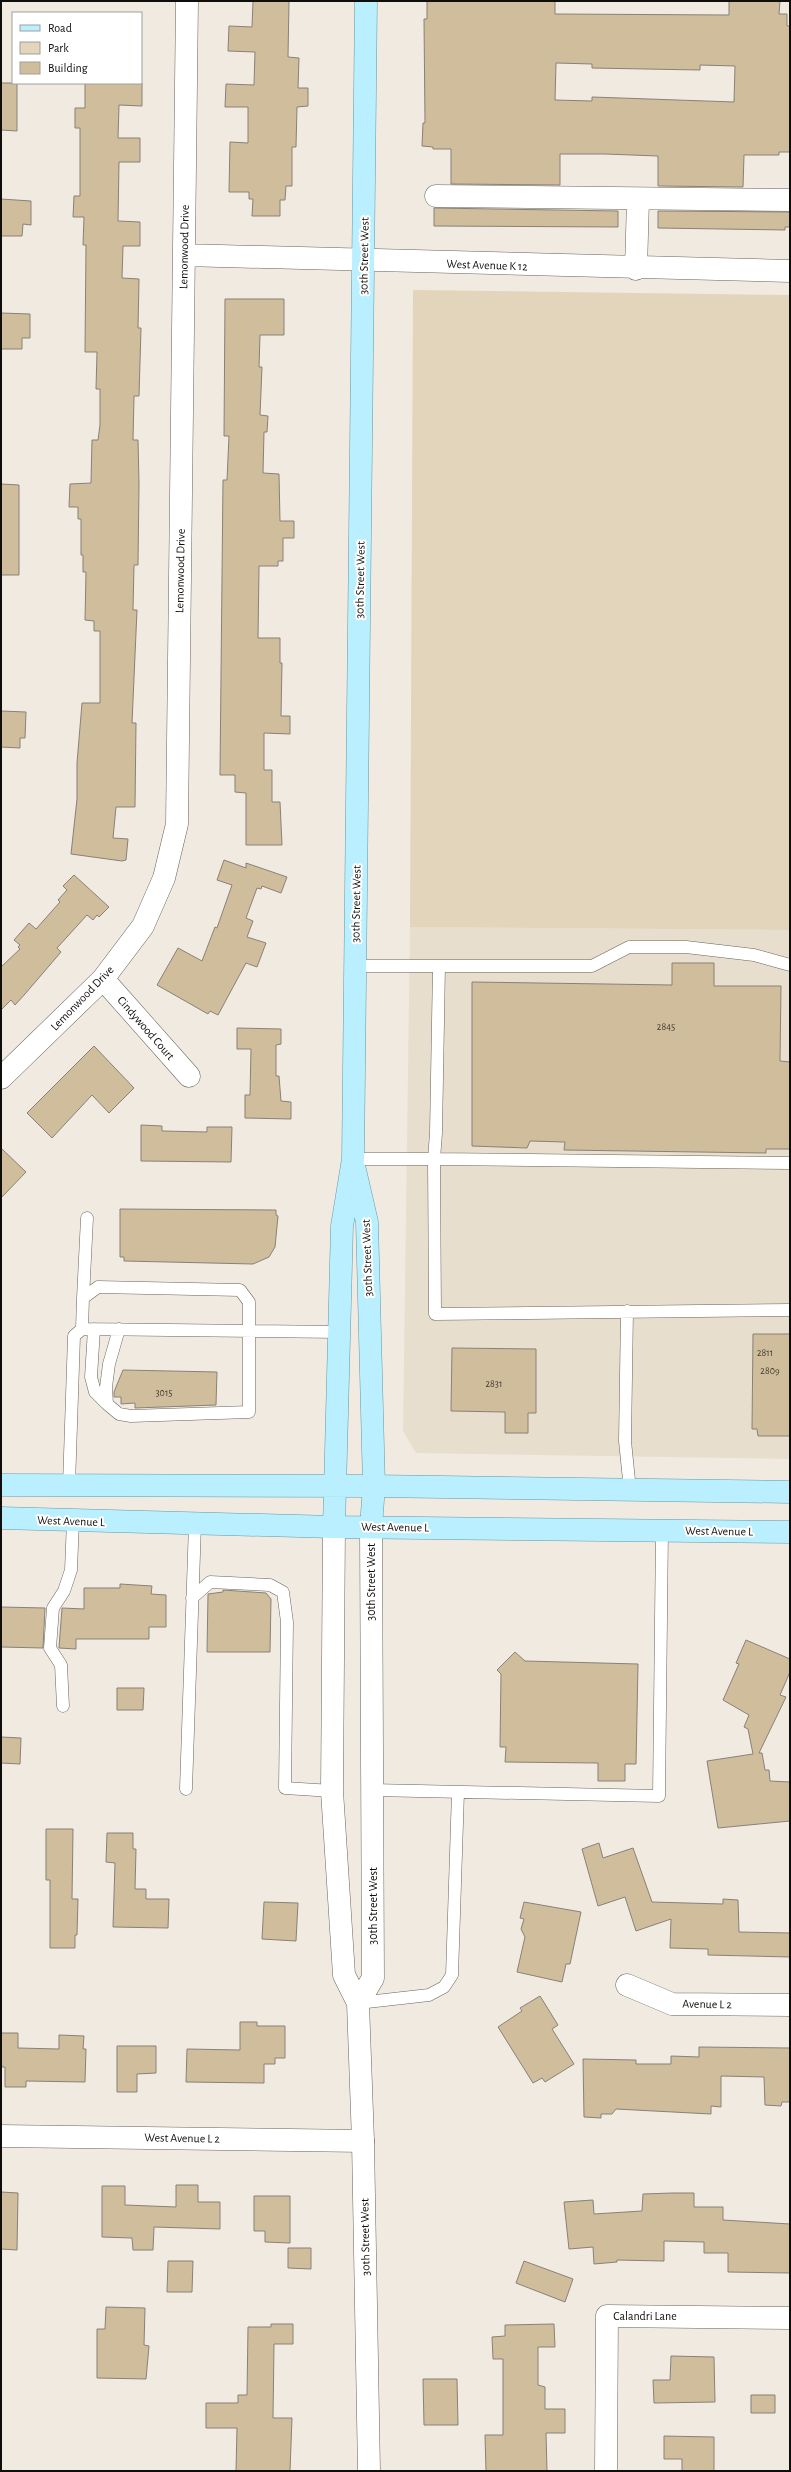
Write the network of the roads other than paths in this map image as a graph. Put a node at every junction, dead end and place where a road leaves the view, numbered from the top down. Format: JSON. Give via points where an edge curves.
{"nodes":[{"id":1,"x":187,"y":1,"type":"edge"},
{"id":2,"x":366,"y":1,"type":"edge"},
{"id":3,"x":436,"y":196,"type":"dead end"},
{"id":4,"x":638,"y":200,"type":"junction"},
{"id":5,"x":790,"y":200,"type":"edge"},
{"id":6,"x":184,"y":255,"type":"junction"},
{"id":7,"x":364,"y":261,"type":"junction"},
{"id":8,"x":636,"y":269,"type":"junction"},
{"id":9,"x":790,"y":271,"type":"edge"},
{"id":10,"x":790,"y":965,"type":"edge"},
{"id":11,"x":355,"y":966,"type":"junction"},
{"id":12,"x":438,"y":966,"type":"junction"},
{"id":13,"x":104,"y":979,"type":"junction"},
{"id":14,"x":189,"y":1076,"type":"dead end"},
{"id":15,"x":1,"y":1078,"type":"edge"},
{"id":16,"x":353,"y":1159,"type":"junction"},
{"id":17,"x":434,"y":1159,"type":"junction"},
{"id":18,"x":790,"y":1163,"type":"edge"},
{"id":19,"x":87,"y":1218,"type":"dead end"},
{"id":20,"x":83,"y":1298,"type":"junction"},
{"id":21,"x":790,"y":1310,"type":"edge"},
{"id":22,"x":627,"y":1311,"type":"junction"},
{"id":23,"x":82,"y":1329,"type":"junction"},
{"id":24,"x":94,"y":1329,"type":"junction"},
{"id":25,"x":119,"y":1329,"type":"junction"},
{"id":26,"x":249,"y":1330,"type":"junction"},
{"id":27,"x":339,"y":1332,"type":"junction"},
{"id":28,"x":107,"y":1404,"type":"junction"},
{"id":29,"x":1,"y":1485,"type":"edge"},
{"id":30,"x":69,"y":1485,"type":"junction"},
{"id":31,"x":334,"y":1486,"type":"junction"},
{"id":32,"x":374,"y":1486,"type":"junction"},
{"id":33,"x":630,"y":1490,"type":"junction"},
{"id":34,"x":790,"y":1492,"type":"edge"},
{"id":35,"x":1,"y":1518,"type":"edge"},
{"id":36,"x":73,"y":1521,"type":"junction"},
{"id":37,"x":195,"y":1524,"type":"junction"},
{"id":38,"x":334,"y":1527,"type":"junction"},
{"id":39,"x":371,"y":1527,"type":"junction"},
{"id":40,"x":662,"y":1530,"type":"junction"},
{"id":41,"x":790,"y":1532,"type":"edge"},
{"id":42,"x":192,"y":1598,"type":"junction"},
{"id":43,"x":63,"y":1706,"type":"dead end"},
{"id":44,"x":186,"y":1789,"type":"dead end"},
{"id":45,"x":372,"y":1790,"type":"junction"},
{"id":46,"x":332,"y":1791,"type":"junction"},
{"id":47,"x":458,"y":1792,"type":"junction"},
{"id":48,"x":627,"y":1985,"type":"dead end"},
{"id":49,"x":358,"y":2003,"type":"junction"},
{"id":50,"x":790,"y":2005,"type":"edge"},
{"id":51,"x":1,"y":2136,"type":"edge"},
{"id":52,"x":363,"y":2140,"type":"junction"},
{"id":53,"x":790,"y":2318,"type":"edge"},
{"id":54,"x":369,"y":2471,"type":"edge"},
{"id":55,"x":606,"y":2471,"type":"edge"}],
"edges":[{"from":1,"to":6,"type":"street","name":"Lemonwood Drive"},
{"from":2,"to":7,"type":"main road","name":"30th Street West"},
{"from":3,"to":4,"type":"street"},
{"from":4,"to":5,"type":"street"},
{"from":4,"to":8,"type":"street"},
{"from":6,"to":7,"type":"street","name":"West Avenue K 12"},
{"from":6,"to":13,"type":"street","name":"Lemonwood Drive","via":[[177,824],[164,878],[143,926]]},
{"from":7,"to":8,"type":"street","name":"West Avenue K 12"},
{"from":7,"to":11,"type":"main road","name":"30th Street West"},
{"from":8,"to":9,"type":"street","name":"West Avenue K 12"},
{"from":10,"to":12,"type":"lane","via":[[754,955],[693,948],[630,947],[592,966]]},
{"from":11,"to":12,"type":"lane"},
{"from":11,"to":16,"type":"main road","name":"30th Street West"},
{"from":12,"to":17,"type":"lane"},
{"from":13,"to":14,"type":"street","name":"Cindywood Court"},
{"from":13,"to":15,"type":"street","name":"Lemonwood Drive"},
{"from":16,"to":17,"type":"lane"},
{"from":16,"to":27,"type":"main road","name":"30th Street West","via":[[342,1226]]},
{"from":16,"to":32,"type":"main road","name":"30th Street West","via":[[368,1222]]},
{"from":17,"to":18,"type":"lane"},
{"from":17,"to":22,"type":"lane","via":[[435,1314]]},
{"from":19,"to":20,"type":"lane"},
{"from":20,"to":23,"type":"lane"},
{"from":20,"to":26,"type":"lane","via":[[98,1287],[240,1290],[249,1302]]},
{"from":21,"to":22,"type":"lane"},
{"from":22,"to":33,"type":"lane","via":[[625,1441]]},
{"from":23,"to":24,"type":"lane"},
{"from":23,"to":30,"type":"lane","via":[[74,1336]]},
{"from":24,"to":25,"type":"lane"},
{"from":24,"to":28,"type":"lane","via":[[91,1377],[95,1392]]},
{"from":25,"to":26,"type":"lane"},
{"from":25,"to":28,"type":"lane","via":[[106,1387]]},
{"from":26,"to":27,"type":"lane"},
{"from":26,"to":28,"type":"lane","via":[[249,1412],[222,1415],[131,1416],[118,1414]]},
{"from":27,"to":31,"type":"main road","name":"30th Street West"},
{"from":29,"to":30,"type":"main road"},
{"from":30,"to":31,"type":"main road"},
{"from":31,"to":32,"type":"main road"},
{"from":31,"to":38,"type":"main road","name":"30th Street West"},
{"from":32,"to":33,"type":"main road"},
{"from":32,"to":39,"type":"main road","name":"30th Street West"},
{"from":33,"to":34,"type":"main road"},
{"from":35,"to":36,"type":"main road","name":"West Avenue L"},
{"from":36,"to":37,"type":"main road","name":"West Avenue L"},
{"from":36,"to":43,"type":"lane","via":[[71,1570],[64,1591],[53,1608],[50,1648],[62,1665]]},
{"from":37,"to":38,"type":"main road","name":"West Avenue L"},
{"from":37,"to":42,"type":"lane"},
{"from":38,"to":39,"type":"main road","name":"West Avenue L"},
{"from":38,"to":46,"type":"street","name":"30th Street West"},
{"from":39,"to":40,"type":"main road","name":"West Avenue L"},
{"from":39,"to":45,"type":"street","name":"30th Street West"},
{"from":40,"to":41,"type":"main road","name":"West Avenue L"},
{"from":40,"to":47,"type":"lane","via":[[658,1796]]},
{"from":42,"to":44,"type":"lane"},
{"from":42,"to":46,"type":"lane","via":[[210,1582],[270,1585],[283,1592],[287,1622],[284,1788]]},
{"from":45,"to":47,"type":"lane"},
{"from":45,"to":49,"type":"street","name":"30th Street West","via":[[373,1978]]},
{"from":46,"to":49,"type":"street","name":"30th Street West","via":[[344,1975]]},
{"from":47,"to":49,"type":"lane","via":[[452,1975],[444,1987],[429,1995]]},
{"from":48,"to":50,"type":"street","name":"Avenue L 2","via":[[672,2004]]},
{"from":49,"to":52,"type":"street","name":"30th Street West"},
{"from":51,"to":52,"type":"street","name":"West Avenue L 2"},
{"from":52,"to":54,"type":"street","name":"30th Street West"},
{"from":53,"to":55,"type":"street","name":"Calandri Lane","via":[[607,2316]]}]}
